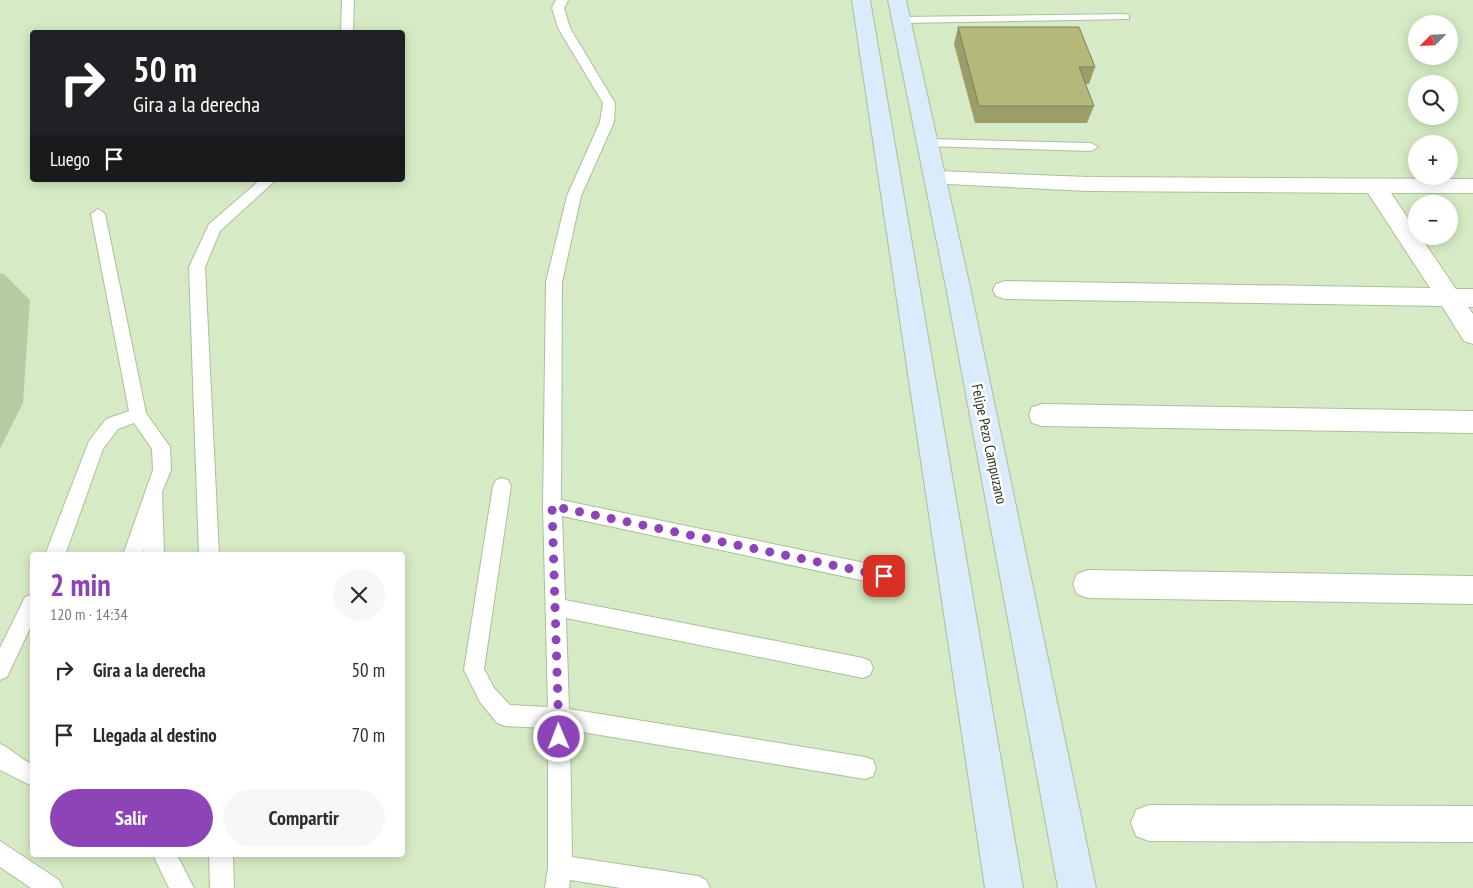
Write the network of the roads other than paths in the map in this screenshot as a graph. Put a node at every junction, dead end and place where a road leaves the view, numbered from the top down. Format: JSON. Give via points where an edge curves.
{"nodes":[{"id":1,"x":348,"y":0,"type":"edge"},
{"id":2,"x":562,"y":0,"type":"edge"},
{"id":3,"x":861,"y":1,"type":"edge"},
{"id":4,"x":899,"y":7,"type":"edge"},
{"id":5,"x":1126,"y":17,"type":"dead end"},
{"id":6,"x":346,"y":30,"type":"edge"},
{"id":7,"x":928,"y":143,"type":"junction"},
{"id":8,"x":1091,"y":147,"type":"dead end"},
{"id":9,"x":936,"y":178,"type":"junction"},
{"id":10,"x":268,"y":182,"type":"edge"},
{"id":11,"x":1375,"y":186,"type":"junction"},
{"id":12,"x":1473,"y":186,"type":"edge"},
{"id":13,"x":98,"y":214,"type":"dead end"},
{"id":14,"x":1005,"y":290,"type":"dead end"},
{"id":15,"x":1449,"y":298,"type":"junction"},
{"id":16,"x":1473,"y":298,"type":"edge"},
{"id":17,"x":1473,"y":334,"type":"edge"},
{"id":18,"x":138,"y":416,"type":"junction"},
{"id":19,"x":1042,"y":416,"type":"dead end"},
{"id":20,"x":1473,"y":422,"type":"edge"},
{"id":21,"x":502,"y":486,"type":"dead end"},
{"id":22,"x":153,"y":492,"type":"junction"},
{"id":23,"x":552,"y":506,"type":"junction"},
{"id":24,"x":57,"y":552,"type":"edge"},
{"id":25,"x":134,"y":552,"type":"edge"},
{"id":26,"x":154,"y":552,"type":"edge"},
{"id":27,"x":209,"y":552,"type":"edge"},
{"id":28,"x":884,"y":576,"type":"dead end"},
{"id":29,"x":1088,"y":584,"type":"dead end"},
{"id":30,"x":1473,"y":590,"type":"edge"},
{"id":31,"x":555,"y":607,"type":"junction"},
{"id":32,"x":30,"y":608,"type":"edge"},
{"id":33,"x":863,"y":668,"type":"dead end"},
{"id":34,"x":0,"y":670,"type":"edge"},
{"id":35,"x":559,"y":718,"type":"junction"},
{"id":36,"x":0,"y":755,"type":"edge"},
{"id":37,"x":865,"y":768,"type":"dead end"},
{"id":38,"x":30,"y":774,"type":"edge"},
{"id":39,"x":1149,"y":823,"type":"dead end"},
{"id":40,"x":1473,"y":824,"type":"edge"},
{"id":41,"x":0,"y":853,"type":"edge"},
{"id":42,"x":166,"y":857,"type":"edge"},
{"id":43,"x":221,"y":857,"type":"edge"},
{"id":44,"x":559,"y":878,"type":"edge"},
{"id":45,"x":51,"y":888,"type":"edge"},
{"id":46,"x":182,"y":888,"type":"edge"},
{"id":47,"x":222,"y":888,"type":"edge"},
{"id":48,"x":698,"y":888,"type":"edge"},
{"id":49,"x":1004,"y":888,"type":"edge"},
{"id":50,"x":1077,"y":888,"type":"edge"}],
"edges":[{"from":1,"to":6,"type":"lane"},
{"from":2,"to":23,"type":"lane","via":[[558,8],[564,28],[609,103],[607,122],[574,196],[554,282]]},
{"from":3,"to":4,"type":"main road"},
{"from":3,"to":49,"type":"main road"},
{"from":4,"to":5,"type":"lane"},
{"from":4,"to":7,"type":"main road","name":"Felipe Pezo Campuzano"},
{"from":7,"to":8,"type":"lane"},
{"from":7,"to":9,"type":"main road","name":"Felipe Pezo Campuzano"},
{"from":9,"to":11,"type":"street","via":[[1088,184]]},
{"from":9,"to":50,"type":"main road","name":"Felipe Pezo Campuzano"},
{"from":10,"to":27,"type":"lane","via":[[214,228],[197,267]]},
{"from":11,"to":12,"type":"street"},
{"from":11,"to":15,"type":"street"},
{"from":13,"to":18,"type":"lane"},
{"from":14,"to":15,"type":"street"},
{"from":15,"to":16,"type":"street"},
{"from":15,"to":17,"type":"street"},
{"from":18,"to":22,"type":"lane","via":[[161,447],[162,470]]},
{"from":18,"to":24,"type":"lane","via":[[112,424],[95,446]]},
{"from":19,"to":20,"type":"street"},
{"from":21,"to":35,"type":"lane","via":[[474,670],[487,695],[505,715]]},
{"from":22,"to":25,"type":"lane"},
{"from":22,"to":26,"type":"lane"},
{"from":23,"to":28,"type":"lane"},
{"from":23,"to":31,"type":"lane"},
{"from":29,"to":30,"type":"street"},
{"from":31,"to":33,"type":"lane"},
{"from":31,"to":35,"type":"lane"},
{"from":32,"to":34,"type":"lane"},
{"from":35,"to":37,"type":"lane"},
{"from":35,"to":44,"type":"lane"},
{"from":36,"to":38,"type":"lane","via":[[11,766]]},
{"from":39,"to":40,"type":"street"},
{"from":41,"to":45,"type":"lane"},
{"from":42,"to":46,"type":"lane"},
{"from":43,"to":47,"type":"lane"},
{"from":44,"to":48,"type":"lane"}]}
